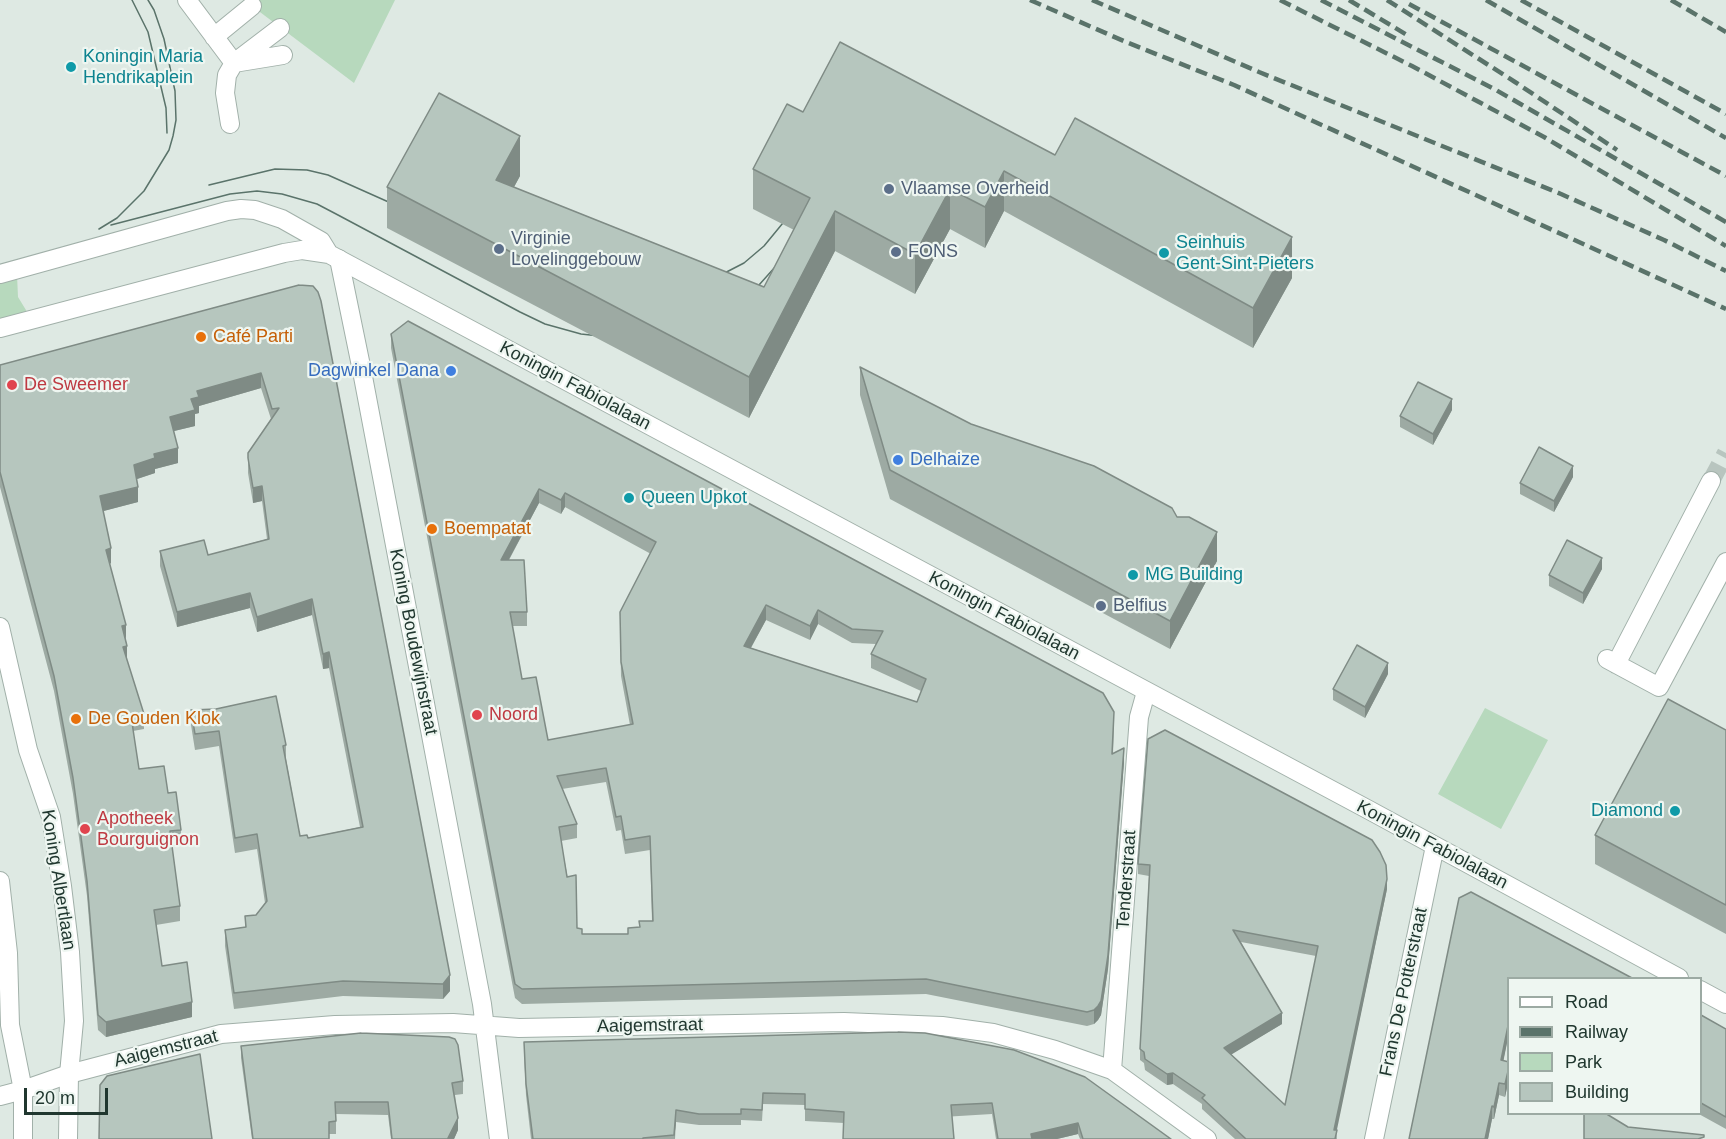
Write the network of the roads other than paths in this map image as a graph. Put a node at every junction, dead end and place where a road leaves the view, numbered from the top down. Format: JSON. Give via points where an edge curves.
{"nodes":[{"id":1,"x":187,"y":0,"type":"edge"},
{"id":2,"x":252,"y":6,"type":"dead end"},
{"id":3,"x":280,"y":28,"type":"dead end"},
{"id":4,"x":214,"y":37,"type":"junction"},
{"id":5,"x":283,"y":55,"type":"dead end"},
{"id":6,"x":234,"y":63,"type":"junction"},
{"id":7,"x":230,"y":124,"type":"dead end"},
{"id":8,"x":334,"y":256,"type":"junction"},
{"id":9,"x":0,"y":274,"type":"edge"},
{"id":10,"x":0,"y":328,"type":"edge"},
{"id":11,"x":1711,"y":481,"type":"tunnel mouth"},
{"id":12,"x":1726,"y":562,"type":"edge"},
{"id":13,"x":0,"y":627,"type":"edge"},
{"id":14,"x":1146,"y":692,"type":"junction"},
{"id":15,"x":1435,"y":846,"type":"junction"},
{"id":16,"x":0,"y":881,"type":"edge"},
{"id":17,"x":1677,"y":977,"type":"edge"},
{"id":18,"x":1702,"y":991,"type":"edge"},
{"id":19,"x":1726,"y":1004,"type":"edge"},
{"id":20,"x":485,"y":1026,"type":"junction"},
{"id":21,"x":1112,"y":1070,"type":"junction"},
{"id":22,"x":69,"y":1074,"type":"junction"},
{"id":23,"x":23,"y":1090,"type":"junction"},
{"id":24,"x":0,"y":1096,"type":"edge"},
{"id":25,"x":22,"y":1139,"type":"edge"},
{"id":26,"x":68,"y":1139,"type":"edge"},
{"id":27,"x":499,"y":1139,"type":"edge"},
{"id":28,"x":1207,"y":1139,"type":"edge"},
{"id":29,"x":1374,"y":1139,"type":"edge"}],
"edges":[{"from":1,"to":4,"type":"street"},
{"from":2,"to":4,"type":"street"},
{"from":3,"to":6,"type":"street"},
{"from":4,"to":6,"type":"street"},
{"from":5,"to":6,"type":"street"},
{"from":6,"to":7,"type":"street","via":[[227,75],[225,93]]},
{"from":8,"to":9,"type":"street","via":[[321,241],[282,219],[241,209]]},
{"from":8,"to":10,"type":"street","via":[[302,250],[268,257]]},
{"from":8,"to":14,"type":"street","name":"Koningin Fabiolalaan"},
{"from":8,"to":20,"type":"street","name":"Koning Boudewijnstraat","via":[[364,377]]},
{"from":11,"to":12,"type":"street","via":[[1612,662],[1659,687]]},
{"from":13,"to":22,"type":"street","name":"Koning Albertlaan","via":[[28,750],[51,817],[62,886],[74,1021]]},
{"from":14,"to":15,"type":"street","name":"Koningin Fabiolalaan"},
{"from":14,"to":21,"type":"street","name":"Tenderstraat","via":[[1139,717]]},
{"from":15,"to":17,"type":"street","name":"Koningin Fabiolalaan"},
{"from":15,"to":29,"type":"street","name":"Frans De Potterstraat"},
{"from":16,"to":23,"type":"street","via":[[10,1024]]},
{"from":18,"to":19,"type":"street"},
{"from":20,"to":21,"type":"street","name":"Aaigemstraat","via":[[844,1022],[942,1026],[993,1033]]},
{"from":20,"to":22,"type":"street","name":"Aaigemstraat","via":[[335,1025],[221,1034]]},
{"from":20,"to":27,"type":"street","name":"Koning Boudewijnstraat"},
{"from":21,"to":28,"type":"street","name":"Aaigemstraat"},
{"from":22,"to":23,"type":"street","name":"Aaigemstraat"},
{"from":22,"to":26,"type":"street","name":"Koning Albertlaan"},
{"from":23,"to":24,"type":"street","name":"Aaigemstraat"},
{"from":23,"to":25,"type":"street"}]}
